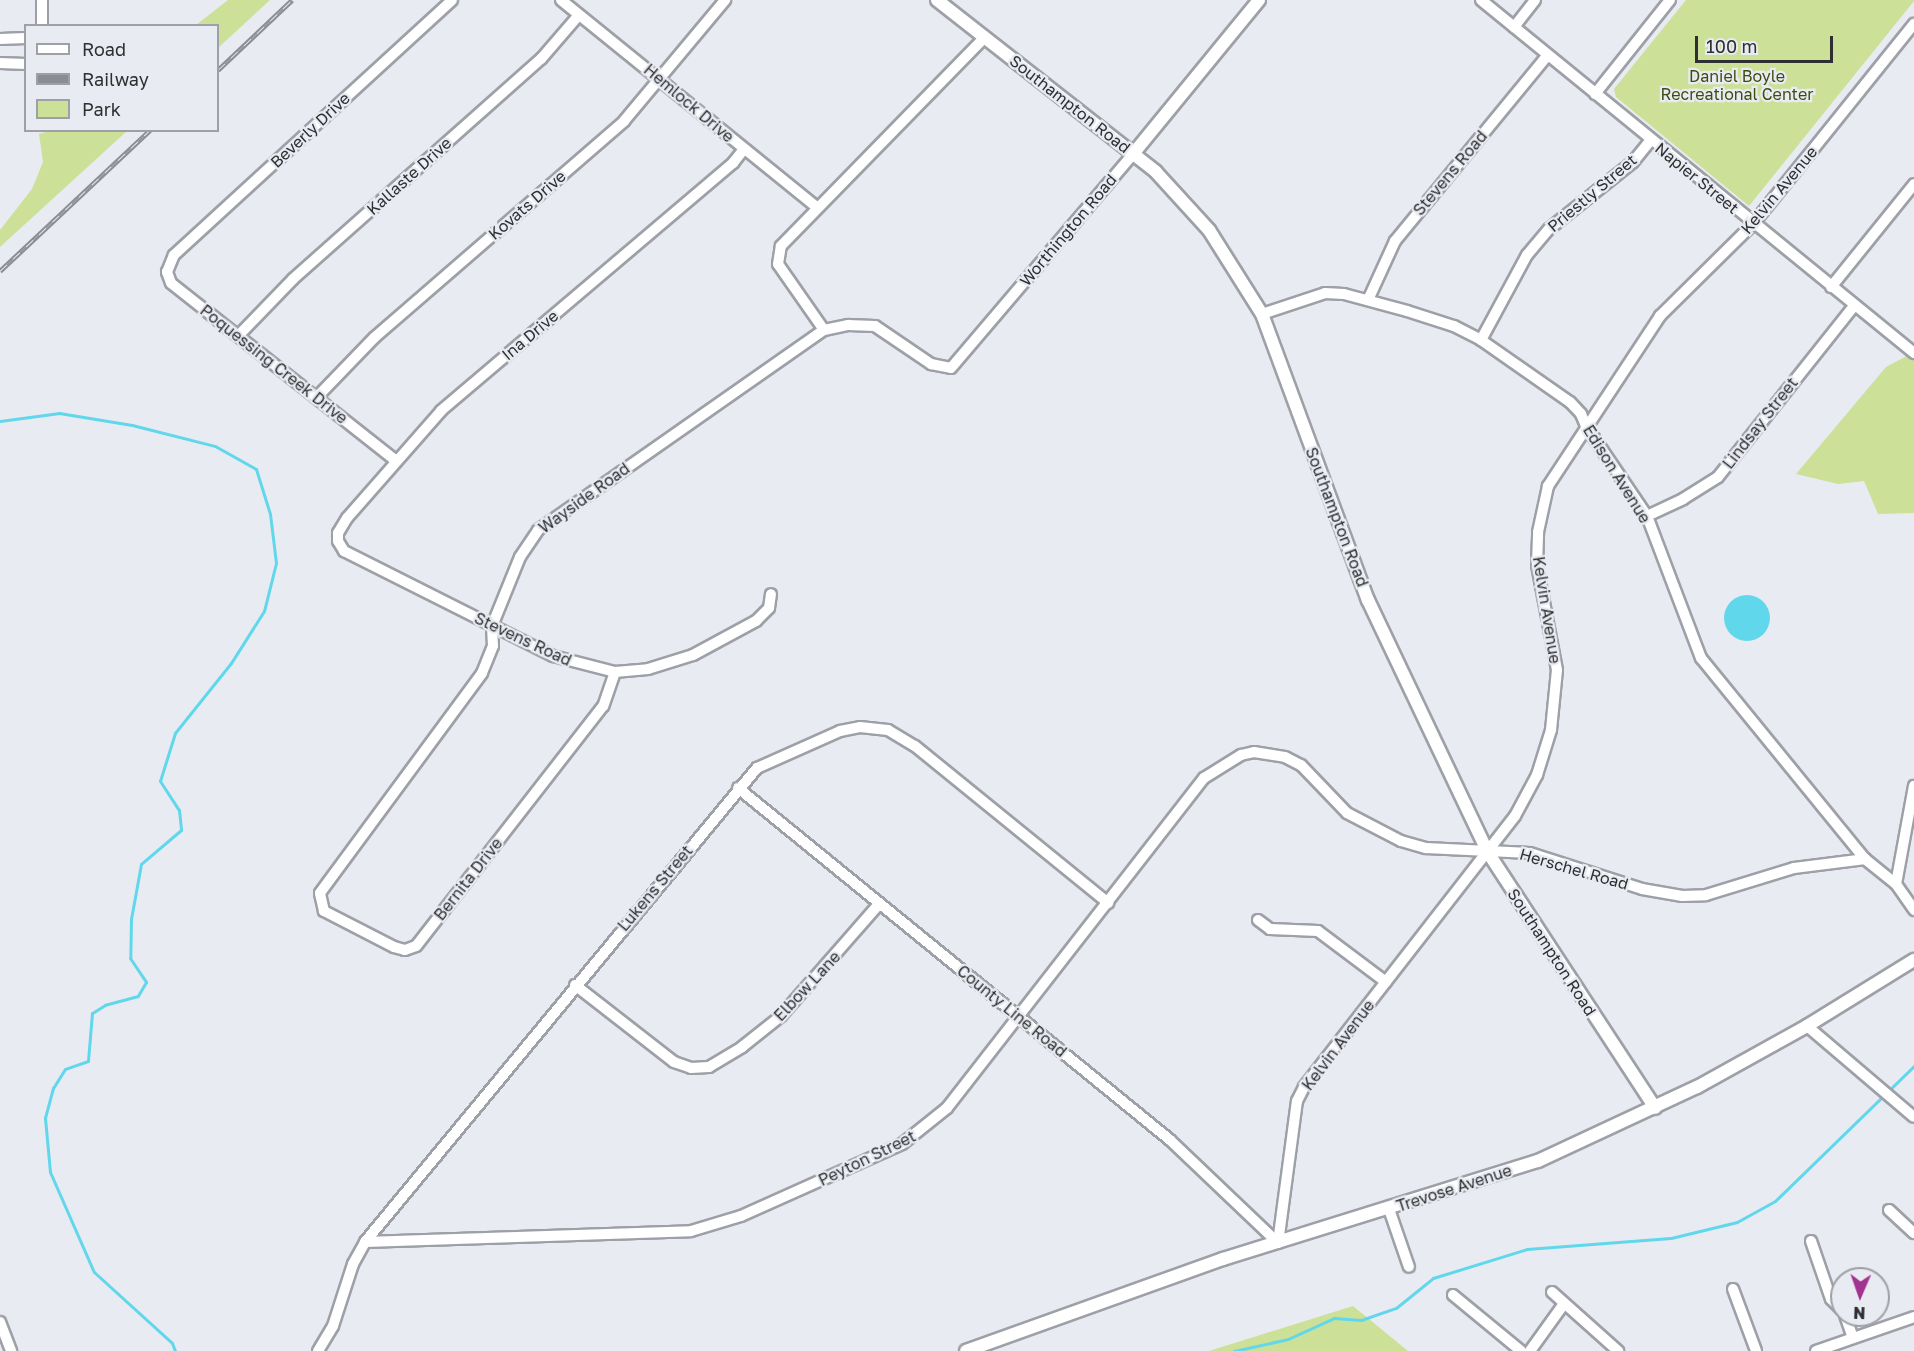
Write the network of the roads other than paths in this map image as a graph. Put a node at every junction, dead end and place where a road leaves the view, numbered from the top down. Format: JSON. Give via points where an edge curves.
{"nodes":[{"id":1,"x":42,"y":0,"type":"edge"},
{"id":2,"x":452,"y":0,"type":"edge"},
{"id":3,"x":561,"y":0,"type":"edge"},
{"id":4,"x":725,"y":0,"type":"edge"},
{"id":5,"x":937,"y":0,"type":"edge"},
{"id":6,"x":1259,"y":0,"type":"edge"},
{"id":7,"x":1481,"y":0,"type":"edge"},
{"id":8,"x":1535,"y":0,"type":"edge"},
{"id":9,"x":1670,"y":0,"type":"edge"},
{"id":10,"x":579,"y":15,"type":"junction"},
{"id":11,"x":42,"y":24,"type":"edge"},
{"id":12,"x":1914,"y":24,"type":"edge"},
{"id":13,"x":1514,"y":27,"type":"junction"},
{"id":14,"x":985,"y":37,"type":"junction"},
{"id":15,"x":24,"y":38,"type":"edge"},
{"id":16,"x":0,"y":39,"type":"edge"},
{"id":17,"x":1547,"y":56,"type":"junction"},
{"id":18,"x":0,"y":63,"type":"edge"},
{"id":19,"x":24,"y":64,"type":"edge"},
{"id":20,"x":660,"y":79,"type":"junction"},
{"id":21,"x":1595,"y":94,"type":"junction"},
{"id":22,"x":1651,"y":140,"type":"junction"},
{"id":23,"x":744,"y":149,"type":"junction"},
{"id":24,"x":1133,"y":154,"type":"junction"},
{"id":25,"x":1914,"y":184,"type":"edge"},
{"id":26,"x":816,"y":207,"type":"junction"},
{"id":27,"x":1753,"y":224,"type":"junction"},
{"id":28,"x":170,"y":261,"type":"joint"},
{"id":29,"x":1831,"y":287,"type":"junction"},
{"id":30,"x":1368,"y":300,"type":"junction"},
{"id":31,"x":1854,"y":306,"type":"junction"},
{"id":32,"x":1262,"y":314,"type":"junction"},
{"id":33,"x":824,"y":330,"type":"junction"},
{"id":34,"x":238,"y":336,"type":"junction"},
{"id":35,"x":1481,"y":340,"type":"junction"},
{"id":36,"x":1912,"y":348,"type":"edge"},
{"id":37,"x":317,"y":397,"type":"junction"},
{"id":38,"x":1586,"y":426,"type":"junction"},
{"id":39,"x":395,"y":460,"type":"junction"},
{"id":40,"x":1647,"y":516,"type":"junction"},
{"id":41,"x":338,"y":540,"type":"joint"},
{"id":42,"x":771,"y":594,"type":"dead end"},
{"id":43,"x":492,"y":626,"type":"junction"},
{"id":44,"x":615,"y":672,"type":"junction"},
{"id":45,"x":1272,"y":754,"type":"joint"},
{"id":46,"x":1914,"y":786,"type":"edge"},
{"id":47,"x":738,"y":788,"type":"junction"},
{"id":48,"x":1487,"y":851,"type":"junction"},
{"id":49,"x":350,"y":852,"type":"joint"},
{"id":50,"x":1865,"y":859,"type":"junction"},
{"id":51,"x":1896,"y":884,"type":"junction"},
{"id":52,"x":1108,"y":903,"type":"junction"},
{"id":53,"x":879,"y":904,"type":"junction"},
{"id":54,"x":1914,"y":910,"type":"edge"},
{"id":55,"x":1257,"y":920,"type":"dead end"},
{"id":56,"x":1914,"y":960,"type":"edge"},
{"id":57,"x":1386,"y":982,"type":"junction"},
{"id":58,"x":575,"y":985,"type":"junction"},
{"id":59,"x":1019,"y":1016,"type":"junction"},
{"id":60,"x":1807,"y":1026,"type":"junction"},
{"id":61,"x":1656,"y":1108,"type":"junction"},
{"id":62,"x":1914,"y":1117,"type":"edge"},
{"id":63,"x":1389,"y":1209,"type":"junction"},
{"id":64,"x":1889,"y":1210,"type":"dead end"},
{"id":65,"x":1914,"y":1233,"type":"edge"},
{"id":66,"x":1811,"y":1241,"type":"dead end"},
{"id":67,"x":365,"y":1242,"type":"junction"},
{"id":68,"x":1278,"y":1243,"type":"junction"},
{"id":69,"x":1409,"y":1267,"type":"dead end"},
{"id":70,"x":1733,"y":1288,"type":"dead end"},
{"id":71,"x":1552,"y":1292,"type":"dead end"},
{"id":72,"x":1454,"y":1295,"type":"dead end"},
{"id":73,"x":1830,"y":1296,"type":"edge"},
{"id":74,"x":1563,"y":1305,"type":"junction"},
{"id":75,"x":1914,"y":1317,"type":"edge"},
{"id":76,"x":0,"y":1322,"type":"edge"},
{"id":77,"x":1849,"y":1327,"type":"edge"},
{"id":78,"x":1853,"y":1338,"type":"junction"},
{"id":79,"x":11,"y":1351,"type":"edge"},
{"id":80,"x":318,"y":1351,"type":"edge"},
{"id":81,"x":966,"y":1351,"type":"edge"},
{"id":82,"x":1521,"y":1351,"type":"edge"},
{"id":83,"x":1530,"y":1351,"type":"edge"},
{"id":84,"x":1618,"y":1351,"type":"edge"},
{"id":85,"x":1756,"y":1351,"type":"edge"},
{"id":86,"x":1816,"y":1351,"type":"edge"}],
"edges":[{"from":1,"to":11,"type":"street"},
{"from":2,"to":28,"type":"street","name":"Beverly Drive"},
{"from":3,"to":10,"type":"street","name":"Hemlock Drive"},
{"from":4,"to":20,"type":"street","name":"Kovats Drive"},
{"from":5,"to":14,"type":"street","name":"Southampton Road"},
{"from":6,"to":24,"type":"street","name":"Worthington Road"},
{"from":7,"to":13,"type":"street","name":"Napier Street"},
{"from":8,"to":13,"type":"street"},
{"from":9,"to":21,"type":"street"},
{"from":10,"to":20,"type":"street","name":"Hemlock Drive"},
{"from":10,"to":34,"type":"street","name":"Kallaste Drive","via":[[541,59],[293,279]]},
{"from":12,"to":27,"type":"street","name":"Kelvin Avenue"},
{"from":13,"to":17,"type":"street","name":"Napier Street"},
{"from":14,"to":24,"type":"street","name":"Southampton Road"},
{"from":14,"to":26,"type":"street"},
{"from":15,"to":16,"type":"street"},
{"from":17,"to":21,"type":"street","name":"Napier Street"},
{"from":17,"to":30,"type":"street","name":"Stevens Road","via":[[1395,241]]},
{"from":18,"to":19,"type":"street"},
{"from":20,"to":23,"type":"street","name":"Hemlock Drive"},
{"from":20,"to":37,"type":"street","name":"Kovats Drive","via":[[624,121],[375,337]]},
{"from":21,"to":22,"type":"street","name":"Napier Street"},
{"from":22,"to":27,"type":"street","name":"Napier Street"},
{"from":22,"to":35,"type":"street","name":"Priestly Street","via":[[1633,162],[1541,238],[1527,255]]},
{"from":23,"to":26,"type":"street","name":"Hemlock Drive"},
{"from":23,"to":39,"type":"street","name":"Ina Drive","via":[[733,163],[441,411]]},
{"from":24,"to":32,"type":"street","name":"Southampton Road","via":[[1156,172],[1209,230]]},
{"from":24,"to":33,"type":"street","name":"Worthington Road","via":[[951,368],[941,368],[875,326],[849,325]]},
{"from":25,"to":29,"type":"street"},
{"from":26,"to":33,"type":"street","via":[[781,246],[778,259]]},
{"from":27,"to":29,"type":"street","name":"Napier Street"},
{"from":27,"to":38,"type":"street","name":"Kelvin Avenue","via":[[1660,315]]},
{"from":28,"to":34,"type":"street","name":"Poquessing Creek Drive","via":[[167,272],[171,283]]},
{"from":29,"to":31,"type":"street","name":"Napier Street"},
{"from":30,"to":32,"type":"street","name":"Edison Avenue","via":[[1325,293]]},
{"from":30,"to":35,"type":"street","name":"Edison Avenue","via":[[1454,326]]},
{"from":31,"to":36,"type":"street","name":"Napier Street"},
{"from":31,"to":40,"type":"street","name":"Lindsay Street","via":[[1718,477]]},
{"from":32,"to":48,"type":"street","name":"Southampton Road","via":[[1368,600]]},
{"from":33,"to":43,"type":"street","name":"Wayside Road","via":[[537,530],[520,556]]},
{"from":34,"to":37,"type":"street","name":"Poquessing Creek Drive"},
{"from":35,"to":38,"type":"street","name":"Edison Avenue","via":[[1570,402]]},
{"from":37,"to":39,"type":"street","name":"Poquessing Creek Drive"},
{"from":38,"to":40,"type":"street","name":"Edison Avenue"},
{"from":38,"to":48,"type":"street","name":"Kelvin Avenue","via":[[1548,486],[1538,532],[1537,565],[1557,670],[1551,730],[1537,775],[1515,816]]},
{"from":39,"to":41,"type":"street","name":"Ina Drive","via":[[341,526]]},
{"from":40,"to":50,"type":"street","name":"Edison Avenue","via":[[1701,658]]},
{"from":41,"to":43,"type":"street","name":"Stevens Road","via":[[344,551]]},
{"from":42,"to":44,"type":"street","name":"Stevens Road","via":[[769,608],[756,621],[693,655],[648,669]]},
{"from":43,"to":44,"type":"street","name":"Stevens Road","via":[[568,661]]},
{"from":43,"to":49,"type":"street","name":"Wayside Road","via":[[493,646],[482,673]]},
{"from":44,"to":49,"type":"street","name":"Bernita Drive","via":[[603,706],[416,946],[405,950],[394,947],[320,905],[320,893]]},
{"from":45,"to":48,"type":"street","name":"Herschel Road","via":[[1300,765],[1347,813],[1383,834],[1426,848]]},
{"from":45,"to":52,"type":"street","name":"Peyton Street","via":[[1241,755],[1204,778]]},
{"from":46,"to":51,"type":"street"},
{"from":47,"to":52,"type":"street","name":"Lukens Street","via":[[757,768],[840,731],[860,727],[888,730],[915,746]]},
{"from":47,"to":53,"type":"street","name":"County Line Road"},
{"from":47,"to":58,"type":"street","name":"Lukens Street"},
{"from":48,"to":50,"type":"street","name":"Herschel Road","via":[[1530,854],[1642,890],[1682,896],[1715,893],[1794,868]]},
{"from":48,"to":57,"type":"street","name":"Kelvin Avenue"},
{"from":48,"to":61,"type":"street","name":"Southampton Road"},
{"from":50,"to":51,"type":"street","name":"Edison Avenue"},
{"from":51,"to":54,"type":"street","name":"Edison Avenue"},
{"from":52,"to":59,"type":"street","name":"Peyton Street"},
{"from":53,"to":58,"type":"street","name":"Elbow Lane","via":[[787,1010],[742,1047],[709,1067],[691,1068],[674,1062]]},
{"from":53,"to":59,"type":"street","name":"County Line Road"},
{"from":55,"to":57,"type":"street","via":[[1270,929],[1318,931]]},
{"from":56,"to":60,"type":"street","name":"Trevose Avenue"},
{"from":57,"to":68,"type":"street","name":"Kelvin Avenue","via":[[1297,1101]]},
{"from":58,"to":67,"type":"street","name":"Lukens Street"},
{"from":59,"to":67,"type":"street","name":"Peyton Street","via":[[947,1108],[919,1134],[718,1225],[675,1232]]},
{"from":59,"to":68,"type":"street","name":"County Line Road","via":[[1170,1140]]},
{"from":60,"to":61,"type":"street","name":"Trevose Avenue"},
{"from":60,"to":62,"type":"street"},
{"from":61,"to":63,"type":"street","name":"Trevose Avenue","via":[[1538,1161]]},
{"from":63,"to":68,"type":"street","name":"Trevose Avenue"},
{"from":63,"to":69,"type":"street"},
{"from":64,"to":65,"type":"street"},
{"from":66,"to":73,"type":"street"},
{"from":67,"to":80,"type":"street","name":"Lukens Street","via":[[353,1264],[333,1326]]},
{"from":68,"to":81,"type":"street","name":"Trevose Avenue"},
{"from":70,"to":85,"type":"street"},
{"from":71,"to":74,"type":"street"},
{"from":72,"to":82,"type":"street"},
{"from":74,"to":83,"type":"street"},
{"from":74,"to":84,"type":"street"},
{"from":75,"to":78,"type":"street"},
{"from":76,"to":79,"type":"street"},
{"from":77,"to":78,"type":"street"},
{"from":78,"to":86,"type":"street"}]}
